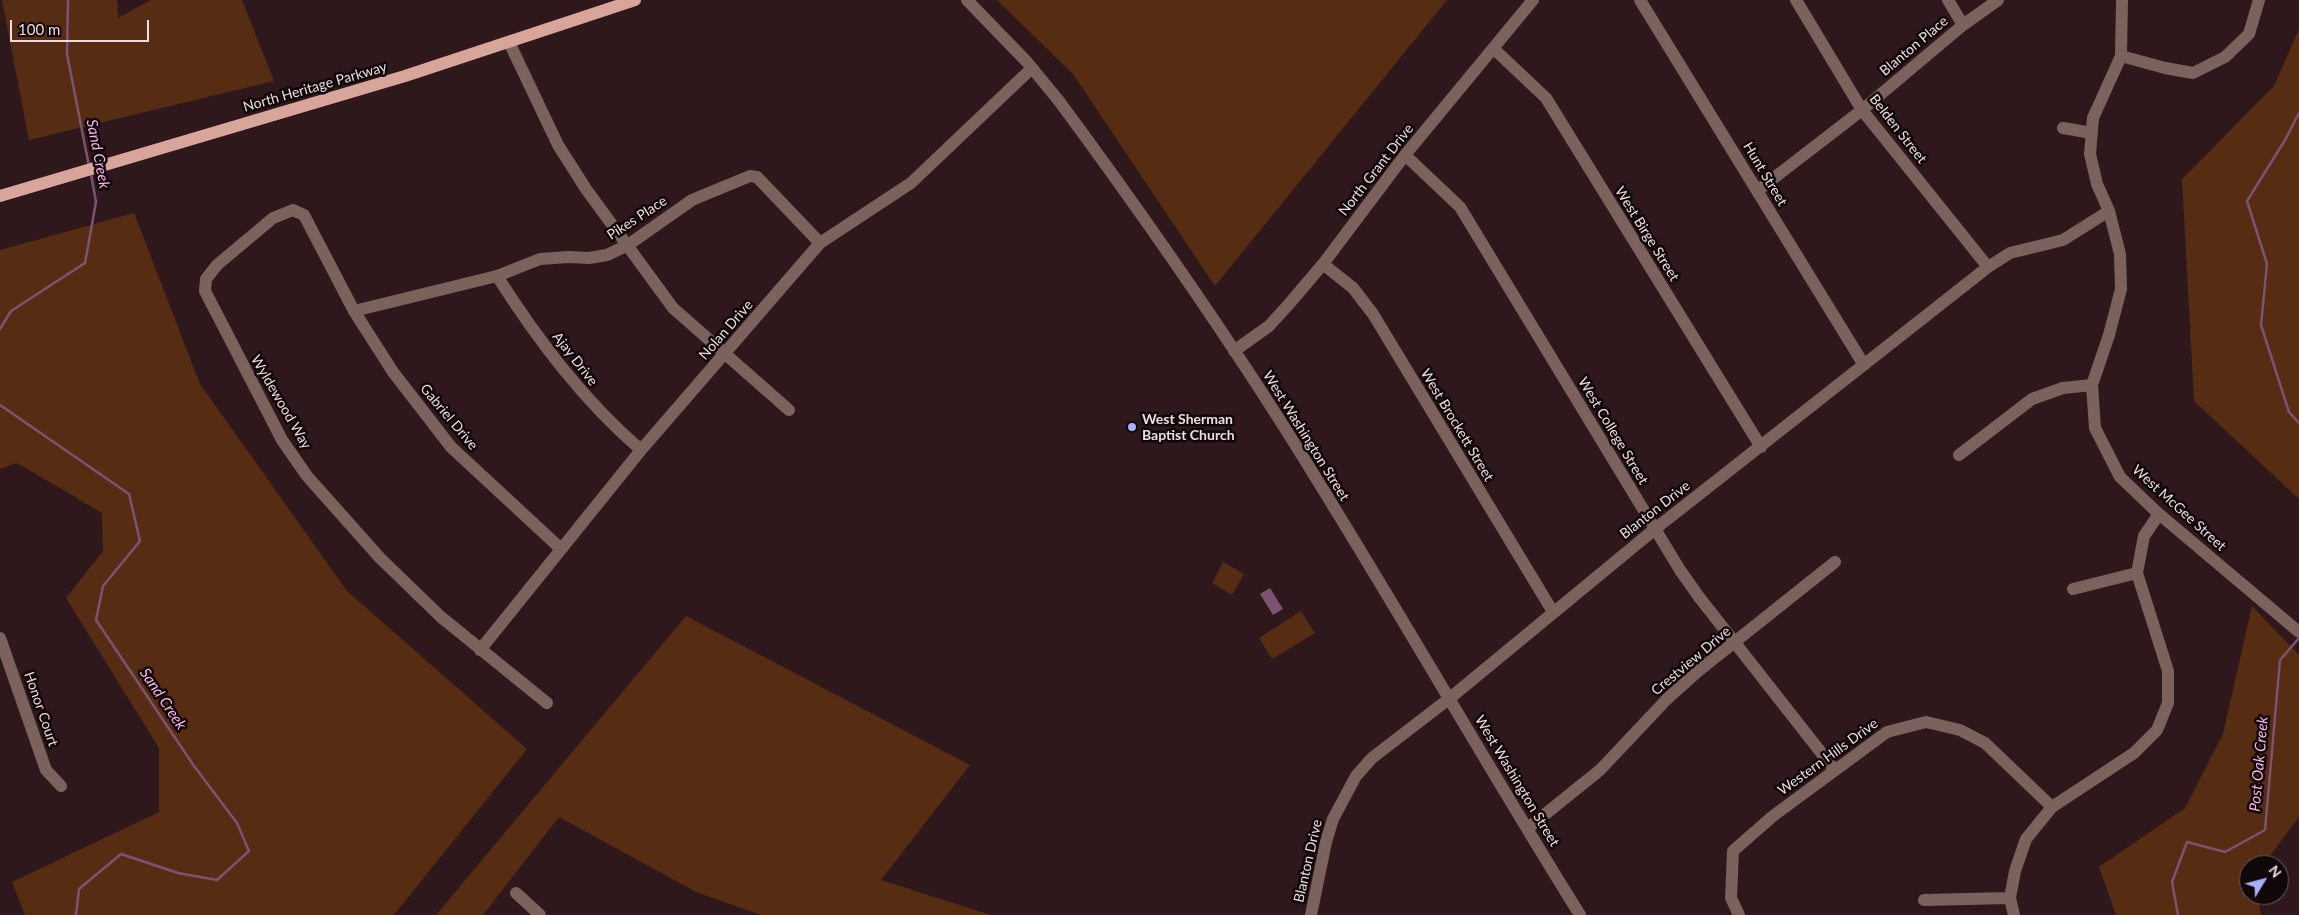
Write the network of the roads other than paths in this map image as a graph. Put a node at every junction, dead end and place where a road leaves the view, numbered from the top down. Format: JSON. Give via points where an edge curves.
{"nodes":[{"id":1,"x":635,"y":0,"type":"edge"},
{"id":2,"x":967,"y":0,"type":"edge"},
{"id":3,"x":1533,"y":0,"type":"edge"},
{"id":4,"x":1640,"y":0,"type":"edge"},
{"id":5,"x":1796,"y":0,"type":"edge"},
{"id":6,"x":1948,"y":0,"type":"edge"},
{"id":7,"x":1998,"y":0,"type":"edge"},
{"id":8,"x":2122,"y":0,"type":"edge"},
{"id":9,"x":2259,"y":0,"type":"edge"},
{"id":10,"x":1964,"y":25,"type":"junction"},
{"id":11,"x":509,"y":42,"type":"junction"},
{"id":12,"x":1492,"y":48,"type":"junction"},
{"id":13,"x":2121,"y":56,"type":"junction"},
{"id":14,"x":1032,"y":68,"type":"junction"},
{"id":15,"x":1862,"y":110,"type":"junction"},
{"id":16,"x":2063,"y":128,"type":"dead end"},
{"id":17,"x":2092,"y":133,"type":"junction"},
{"id":18,"x":1405,"y":155,"type":"junction"},
{"id":19,"x":1757,"y":191,"type":"junction"},
{"id":20,"x":0,"y":196,"type":"edge"},
{"id":21,"x":2109,"y":212,"type":"junction"},
{"id":22,"x":820,"y":242,"type":"junction"},
{"id":23,"x":628,"y":245,"type":"junction"},
{"id":24,"x":1323,"y":264,"type":"junction"},
{"id":25,"x":1988,"y":267,"type":"junction"},
{"id":26,"x":498,"y":276,"type":"junction"},
{"id":27,"x":354,"y":311,"type":"junction"},
{"id":28,"x":1234,"y":351,"type":"junction"},
{"id":29,"x":725,"y":354,"type":"junction"},
{"id":30,"x":1864,"y":365,"type":"junction"},
{"id":31,"x":2092,"y":385,"type":"junction"},
{"id":32,"x":789,"y":410,"type":"dead end"},
{"id":33,"x":1761,"y":447,"type":"junction"},
{"id":34,"x":641,"y":450,"type":"junction"},
{"id":35,"x":1959,"y":455,"type":"dead end"},
{"id":36,"x":2159,"y":514,"type":"junction"},
{"id":37,"x":1655,"y":529,"type":"junction"},
{"id":38,"x":560,"y":548,"type":"junction"},
{"id":39,"x":1835,"y":562,"type":"dead end"},
{"id":40,"x":2137,"y":573,"type":"junction"},
{"id":41,"x":2073,"y":589,"type":"dead end"},
{"id":42,"x":1553,"y":612,"type":"junction"},
{"id":43,"x":2299,"y":632,"type":"edge"},
{"id":44,"x":0,"y":638,"type":"edge"},
{"id":45,"x":1735,"y":643,"type":"junction"},
{"id":46,"x":480,"y":650,"type":"junction"},
{"id":47,"x":5,"y":670,"type":"edge"},
{"id":48,"x":1450,"y":698,"type":"junction"},
{"id":49,"x":547,"y":703,"type":"dead end"},
{"id":50,"x":1834,"y":769,"type":"junction"},
{"id":51,"x":61,"y":786,"type":"dead end"},
{"id":52,"x":2052,"y":807,"type":"junction"},
{"id":53,"x":1528,"y":828,"type":"junction"},
{"id":54,"x":516,"y":893,"type":"dead end"},
{"id":55,"x":2010,"y":898,"type":"junction"},
{"id":56,"x":1924,"y":900,"type":"dead end"},
{"id":57,"x":1575,"y":913,"type":"edge"},
{"id":58,"x":540,"y":915,"type":"edge"},
{"id":59,"x":1311,"y":915,"type":"edge"},
{"id":60,"x":1739,"y":915,"type":"edge"},
{"id":61,"x":2014,"y":915,"type":"edge"}],
"edges":[{"from":1,"to":11,"type":"main road","name":"North Heritage Parkway"},
{"from":2,"to":14,"type":"street","name":"West Washington Street"},
{"from":3,"to":12,"type":"street","name":"North Grant Drive"},
{"from":4,"to":19,"type":"street","name":"Hunt Street"},
{"from":5,"to":15,"type":"street","name":"Belden Street"},
{"from":6,"to":10,"type":"street"},
{"from":7,"to":10,"type":"street","name":"Blanton Place"},
{"from":8,"to":13,"type":"street","name":"West McGee Street"},
{"from":9,"to":13,"type":"street","via":[[2249,34],[2225,57],[2193,73]]},
{"from":10,"to":15,"type":"street","name":"Blanton Place"},
{"from":11,"to":20,"type":"main road","name":"North Heritage Parkway"},
{"from":11,"to":23,"type":"street","via":[[558,145]]},
{"from":12,"to":18,"type":"street","name":"North Grant Drive"},
{"from":12,"to":33,"type":"street","name":"West Birge Street","via":[[1546,98]]},
{"from":13,"to":17,"type":"street","name":"West McGee Street","via":[[2093,118]]},
{"from":14,"to":22,"type":"street","name":"Nolan Drive","via":[[911,183]]},
{"from":14,"to":28,"type":"street","name":"West Washington Street","via":[[1086,136]]},
{"from":15,"to":19,"type":"street","name":"Blanton Place"},
{"from":15,"to":25,"type":"street","name":"Belden Street"},
{"from":16,"to":17,"type":"street"},
{"from":17,"to":21,"type":"street","name":"West McGee Street","via":[[2090,154],[2097,184]]},
{"from":18,"to":24,"type":"street","name":"North Grant Drive"},
{"from":18,"to":37,"type":"street","name":"West College Street","via":[[1460,207]]},
{"from":19,"to":30,"type":"street","name":"Hunt Street"},
{"from":21,"to":25,"type":"street","name":"Blanton Drive","via":[[2062,240],[2010,253]]},
{"from":21,"to":31,"type":"street","name":"West McGee Street","via":[[2120,254],[2120,288]]},
{"from":22,"to":23,"type":"street","name":"Pikes Place","via":[[757,177],[750,176],[692,200]]},
{"from":22,"to":29,"type":"street","name":"Nolan Drive"},
{"from":23,"to":26,"type":"street","name":"Pikes Place","via":[[607,255],[589,258],[540,259]]},
{"from":23,"to":29,"type":"street","via":[[673,308]]},
{"from":24,"to":28,"type":"street","name":"North Grant Drive","via":[[1269,326]]},
{"from":24,"to":42,"type":"street","name":"West Brockett Street","via":[[1353,288],[1373,314]]},
{"from":25,"to":30,"type":"street","name":"Blanton Drive"},
{"from":26,"to":27,"type":"street","name":"Pikes Place"},
{"from":26,"to":34,"type":"street","name":"Ajay Drive","via":[[556,361],[601,414]]},
{"from":27,"to":38,"type":"street","name":"Gabriel Drive","via":[[393,372],[451,447]]},
{"from":27,"to":46,"type":"street","name":"Wyldewood Way","via":[[304,215],[293,210],[274,218],[246,239],[206,279],[205,291],[251,384],[282,440],[308,476],[380,558]]},
{"from":28,"to":48,"type":"street","name":"West Washington Street"},
{"from":29,"to":32,"type":"street"},
{"from":29,"to":34,"type":"street","name":"Nolan Drive"},
{"from":30,"to":33,"type":"street","name":"Blanton Drive"},
{"from":31,"to":35,"type":"street","via":[[2063,388],[2032,399]]},
{"from":31,"to":36,"type":"street","name":"West McGee Street","via":[[2096,428],[2120,477]]},
{"from":33,"to":37,"type":"street","name":"Blanton Drive"},
{"from":34,"to":38,"type":"street","name":"Nolan Drive"},
{"from":36,"to":40,"type":"street","via":[[2144,536]]},
{"from":36,"to":43,"type":"street","name":"West McGee Street"},
{"from":37,"to":42,"type":"street","name":"Blanton Drive"},
{"from":37,"to":45,"type":"street","name":"West College Street","via":[[1699,597]]},
{"from":38,"to":46,"type":"street","name":"Nolan Drive"},
{"from":39,"to":45,"type":"street","name":"Crestview Drive"},
{"from":40,"to":41,"type":"street"},
{"from":40,"to":52,"type":"street","via":[[2168,671],[2168,702],[2157,730],[2134,753]]},
{"from":42,"to":48,"type":"street","name":"Blanton Drive"},
{"from":44,"to":47,"type":"street","name":"Honor Court"},
{"from":45,"to":50,"type":"street","name":"West College Street"},
{"from":45,"to":53,"type":"street","name":"Crestview Drive","via":[[1667,699],[1600,770]]},
{"from":46,"to":49,"type":"street","name":"Wyldewood Way"},
{"from":47,"to":51,"type":"street","name":"Honor Court","via":[[46,770]]},
{"from":48,"to":53,"type":"street","name":"West Washington Street"},
{"from":48,"to":59,"type":"street","name":"Blanton Drive","via":[[1386,746],[1356,776],[1333,819]]},
{"from":50,"to":52,"type":"street","name":"Western Hills Drive","via":[[1887,732],[1926,722],[1960,730],[1985,743]]},
{"from":50,"to":60,"type":"street","name":"Western Hills Drive","via":[[1733,851],[1731,898]]},
{"from":52,"to":55,"type":"street","via":[[2026,839]]},
{"from":53,"to":57,"type":"street","name":"West Washington Street"},
{"from":54,"to":58,"type":"street"},
{"from":55,"to":56,"type":"street"},
{"from":55,"to":61,"type":"street"}]}
